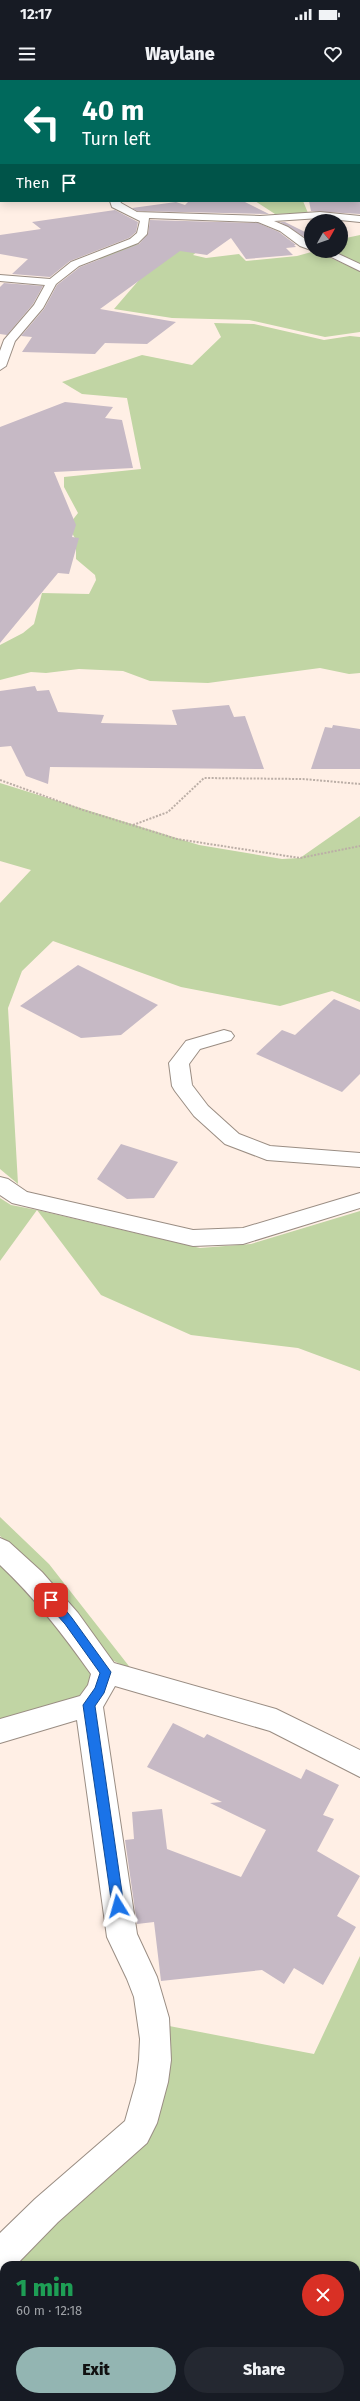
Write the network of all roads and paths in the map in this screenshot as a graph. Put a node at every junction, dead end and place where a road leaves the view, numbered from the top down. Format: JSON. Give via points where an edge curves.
{"nodes":[{"id":1,"x":116,"y":202,"type":"edge"},
{"id":2,"x":138,"y":215,"type":"junction"},
{"id":3,"x":259,"y":219,"type":"junction"},
{"id":4,"x":360,"y":219,"type":"edge"},
{"id":5,"x":304,"y":244,"type":"edge"},
{"id":6,"x":339,"y":258,"type":"edge"},
{"id":7,"x":360,"y":268,"type":"edge"},
{"id":8,"x":0,"y":278,"type":"edge"},
{"id":9,"x":52,"y":282,"type":"junction"},
{"id":10,"x":0,"y":366,"type":"edge"},
{"id":11,"x":0,"y":780,"type":"edge"},
{"id":12,"x":360,"y":784,"type":"edge"},
{"id":13,"x":132,"y":825,"type":"junction"},
{"id":14,"x":360,"y":846,"type":"edge"},
{"id":15,"x":224,"y":1036,"type":"dead end"},
{"id":16,"x":360,"y":1160,"type":"edge"},
{"id":17,"x":0,"y":1184,"type":"edge"},
{"id":18,"x":360,"y":1200,"type":"edge"},
{"id":19,"x":0,"y":1549,"type":"edge"},
{"id":20,"x":105,"y":1672,"type":"junction"},
{"id":21,"x":89,"y":1705,"type":"junction"},
{"id":22,"x":0,"y":1731,"type":"edge"},
{"id":23,"x":360,"y":1764,"type":"edge"},
{"id":24,"x":0,"y":2258,"type":"edge"}],
"edges":[{"from":1,"to":2,"type":"street","via":[[116,205]]},
{"from":2,"to":3,"type":"street"},
{"from":2,"to":9,"type":"street","via":[[145,220],[145,227],[134,241],[75,264]]},
{"from":3,"to":4,"type":"street","via":[[320,215]]},
{"from":3,"to":5,"type":"street","via":[[284,229]]},
{"from":6,"to":7,"type":"street"},
{"from":8,"to":9,"type":"street"},
{"from":9,"to":10,"type":"street","via":[[39,306],[10,340]]},
{"from":11,"to":13,"type":"path"},
{"from":12,"to":13,"type":"path","via":[[303,779],[204,778],[168,812]]},
{"from":13,"to":14,"type":"path","via":[[177,839],[300,858]]},
{"from":15,"to":16,"type":"street","via":[[193,1045],[179,1063],[182,1086],[200,1111],[232,1139],[267,1153]]},
{"from":17,"to":18,"type":"street","via":[[20,1198],[193,1238],[243,1236]]},
{"from":19,"to":20,"type":"street","via":[[33,1580],[69,1621]]},
{"from":20,"to":21,"type":"street","via":[[100,1690]]},
{"from":20,"to":23,"type":"street","via":[[276,1721]]},
{"from":21,"to":22,"type":"street"},
{"from":21,"to":24,"type":"street","via":[[122,1936],[139,1963],[149,1993],[155,2025],[156,2055],[152,2087],[137,2131],[22,2232]]}]}
